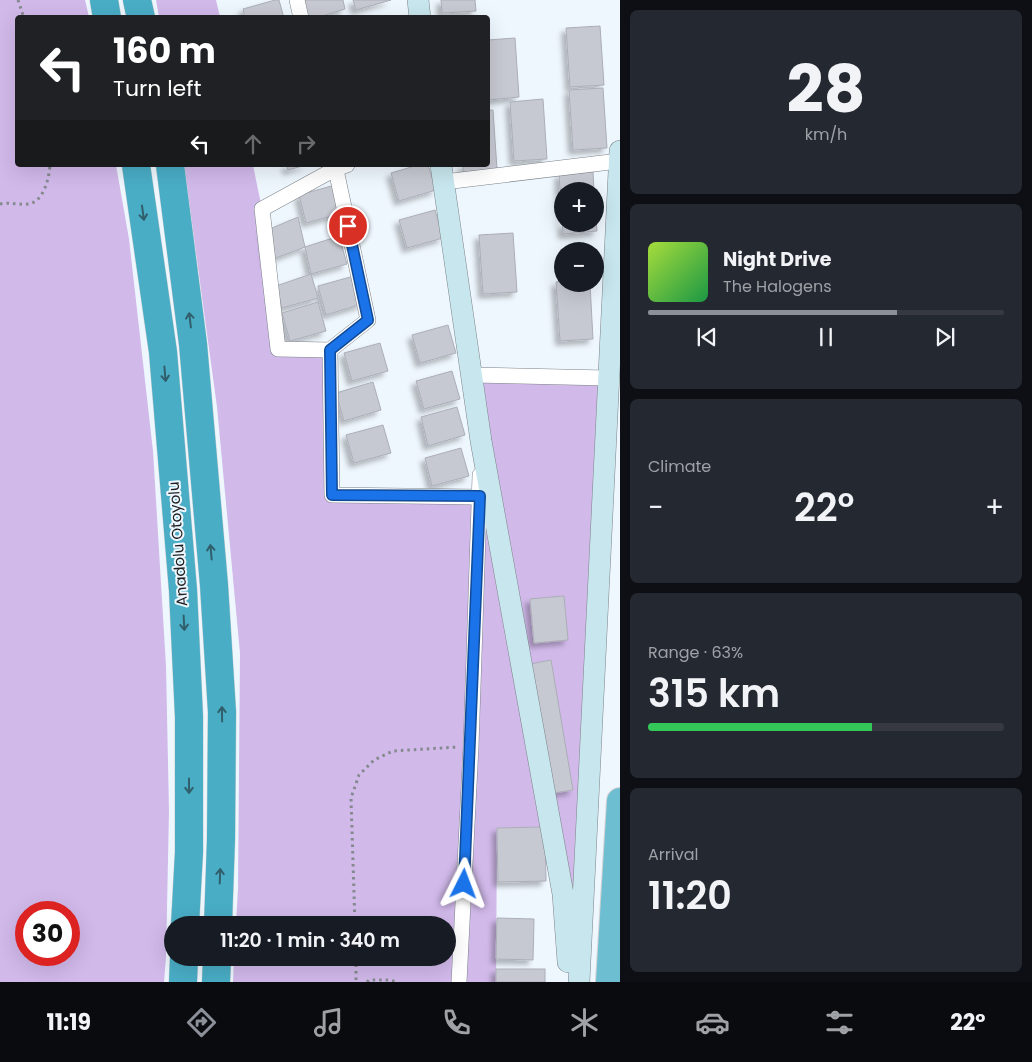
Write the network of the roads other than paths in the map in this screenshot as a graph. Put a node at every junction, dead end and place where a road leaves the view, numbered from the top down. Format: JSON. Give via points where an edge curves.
{"nodes":[{"id":1,"x":104,"y":0,"type":"edge"},
{"id":2,"x":137,"y":0,"type":"edge"},
{"id":3,"x":297,"y":0,"type":"edge"},
{"id":4,"x":418,"y":0,"type":"edge"},
{"id":5,"x":107,"y":15,"type":"edge"},
{"id":6,"x":140,"y":15,"type":"edge"},
{"id":7,"x":300,"y":15,"type":"edge"},
{"id":8,"x":420,"y":15,"type":"edge"},
{"id":9,"x":619,"y":156,"type":"edge"},
{"id":10,"x":136,"y":167,"type":"edge"},
{"id":11,"x":170,"y":167,"type":"edge"},
{"id":12,"x":337,"y":167,"type":"edge"},
{"id":13,"x":339,"y":167,"type":"edge"},
{"id":14,"x":442,"y":174,"type":"edge"},
{"id":15,"x":330,"y":350,"type":"junction"},
{"id":16,"x":472,"y":375,"type":"junction"},
{"id":17,"x":607,"y":378,"type":"junction"},
{"id":18,"x":481,"y":441,"type":"junction"},
{"id":19,"x":480,"y":496,"type":"junction"},
{"id":20,"x":620,"y":801,"type":"edge"},
{"id":21,"x":186,"y":916,"type":"edge"},
{"id":22,"x":218,"y":916,"type":"edge"},
{"id":23,"x":184,"y":966,"type":"edge"},
{"id":24,"x":217,"y":966,"type":"edge"},
{"id":25,"x":183,"y":982,"type":"edge"},
{"id":26,"x":216,"y":982,"type":"edge"},
{"id":27,"x":459,"y":982,"type":"edge"},
{"id":28,"x":570,"y":982,"type":"edge"},
{"id":29,"x":579,"y":982,"type":"edge"},
{"id":30,"x":609,"y":982,"type":"edge"}],
"edges":[{"from":1,"to":5,"type":"highway"},
{"from":2,"to":6,"type":"highway"},
{"from":3,"to":7,"type":"street"},
{"from":4,"to":8,"type":"main road"},
{"from":9,"to":14,"type":"street"},
{"from":9,"to":17,"type":"main road"},
{"from":10,"to":21,"type":"highway","name":"Anadolu Otoyolu","one_way":true,"via":[[163,352],[183,590],[189,717]]},
{"from":22,"to":11,"type":"highway","name":"Anadolu Otoyolu","one_way":true,"via":[[222,712],[214,585],[193,344]]},
{"from":12,"to":15,"type":"street","via":[[262,208],[278,349]]},
{"from":13,"to":15,"type":"street","via":[[368,320]]},
{"from":14,"to":16,"type":"main road"},
{"from":15,"to":19,"type":"street","via":[[332,495]]},
{"from":16,"to":17,"type":"street"},
{"from":16,"to":18,"type":"main road"},
{"from":17,"to":29,"type":"main road"},
{"from":18,"to":19,"type":"street"},
{"from":18,"to":28,"type":"main road","via":[[564,894]]},
{"from":19,"to":27,"type":"street"},
{"from":20,"to":30,"type":"highway"},
{"from":23,"to":25,"type":"highway"},
{"from":24,"to":26,"type":"highway"}]}
